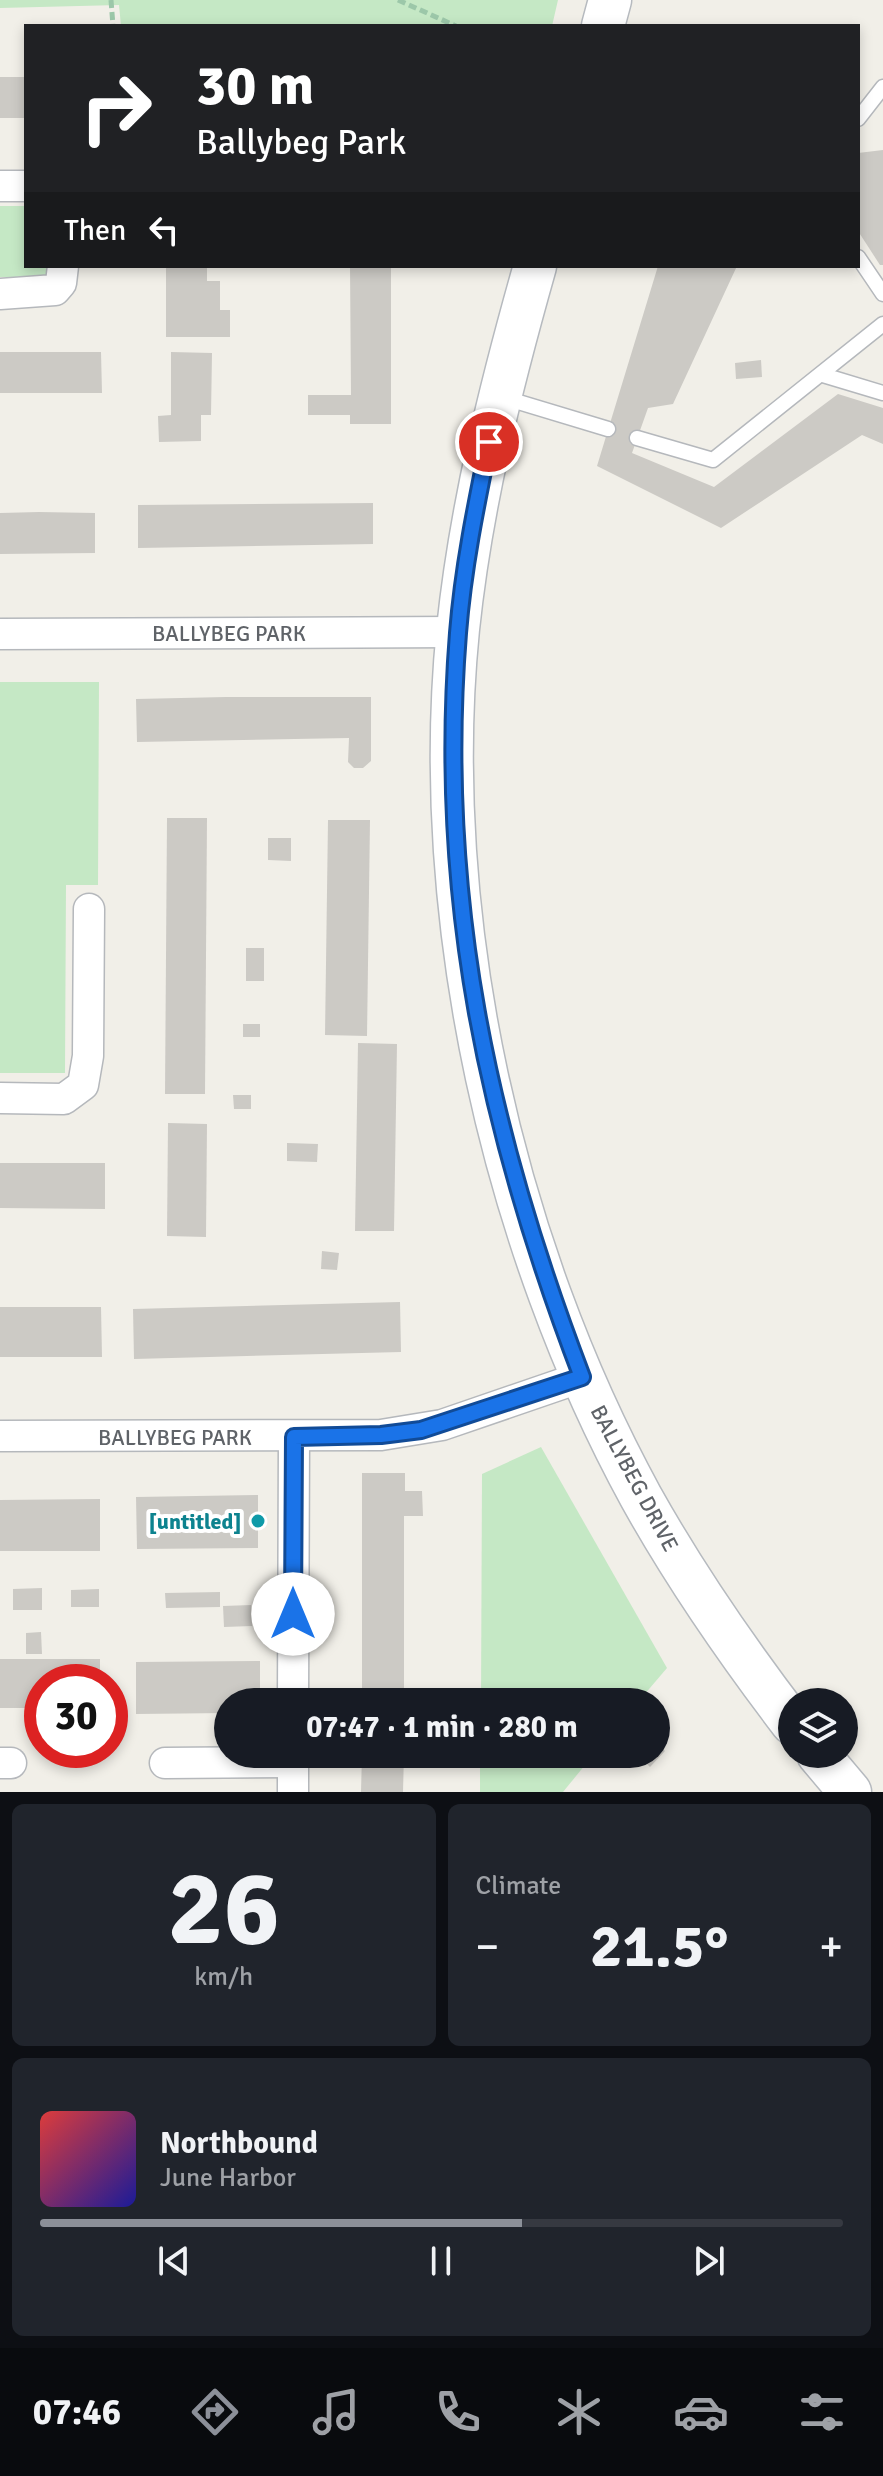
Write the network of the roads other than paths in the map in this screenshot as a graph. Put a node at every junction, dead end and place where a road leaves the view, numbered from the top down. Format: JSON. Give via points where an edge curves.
{"nodes":[{"id":1,"x":610,"y":0,"type":"edge"},
{"id":2,"x":604,"y":24,"type":"edge"},
{"id":3,"x":883,"y":87,"type":"edge"},
{"id":4,"x":860,"y":116,"type":"edge"},
{"id":5,"x":0,"y":186,"type":"edge"},
{"id":6,"x":24,"y":186,"type":"edge"},
{"id":7,"x":860,"y":260,"type":"edge"},
{"id":8,"x":63,"y":268,"type":"edge"},
{"id":9,"x":534,"y":268,"type":"edge"},
{"id":10,"x":0,"y":294,"type":"edge"},
{"id":11,"x":883,"y":294,"type":"edge"},
{"id":12,"x":883,"y":324,"type":"edge"},
{"id":13,"x":823,"y":375,"type":"junction"},
{"id":14,"x":883,"y":393,"type":"edge"},
{"id":15,"x":499,"y":396,"type":"junction"},
{"id":16,"x":608,"y":429,"type":"dead end"},
{"id":17,"x":637,"y":438,"type":"dead end"},
{"id":18,"x":458,"y":632,"type":"junction"},
{"id":19,"x":0,"y":634,"type":"edge"},
{"id":20,"x":89,"y":909,"type":"dead end"},
{"id":21,"x":0,"y":1098,"type":"edge"},
{"id":22,"x":582,"y":1377,"type":"junction"},
{"id":23,"x":0,"y":1436,"type":"edge"},
{"id":24,"x":294,"y":1437,"type":"junction"},
{"id":25,"x":293,"y":1688,"type":"edge"},
{"id":26,"x":778,"y":1703,"type":"edge"},
{"id":27,"x":165,"y":1763,"type":"dead end"},
{"id":28,"x":830,"y":1768,"type":"edge"},
{"id":29,"x":293,"y":1769,"type":"edge"},
{"id":30,"x":850,"y":1792,"type":"edge"}],
"edges":[{"from":1,"to":2,"type":"street"},
{"from":3,"to":4,"type":"lane"},
{"from":5,"to":6,"type":"street"},
{"from":7,"to":11,"type":"lane"},
{"from":8,"to":10,"type":"street","via":[[55,290]]},
{"from":9,"to":15,"type":"street","name":"BALLYBEG DRIVE"},
{"from":12,"to":13,"type":"lane"},
{"from":13,"to":14,"type":"lane"},
{"from":13,"to":17,"type":"lane","via":[[713,460]]},
{"from":15,"to":16,"type":"lane"},
{"from":15,"to":18,"type":"street","name":"BALLYBEG DRIVE"},
{"from":18,"to":19,"type":"street","name":"BALLYBEG PARK"},
{"from":18,"to":22,"type":"street","name":"BALLYBEG DRIVE","via":[[455,807],[475,1012],[529,1232]]},
{"from":20,"to":21,"type":"street","via":[[88,1056],[83,1085],[64,1099]]},
{"from":22,"to":24,"type":"street","name":"BALLYBEG PARK","via":[[421,1430]]},
{"from":22,"to":26,"type":"street","name":"BALLYBEG DRIVE","via":[[681,1565]]},
{"from":23,"to":24,"type":"street","name":"BALLYBEG PARK"},
{"from":24,"to":25,"type":"street"},
{"from":27,"to":29,"type":"street"},
{"from":28,"to":30,"type":"street"}]}
